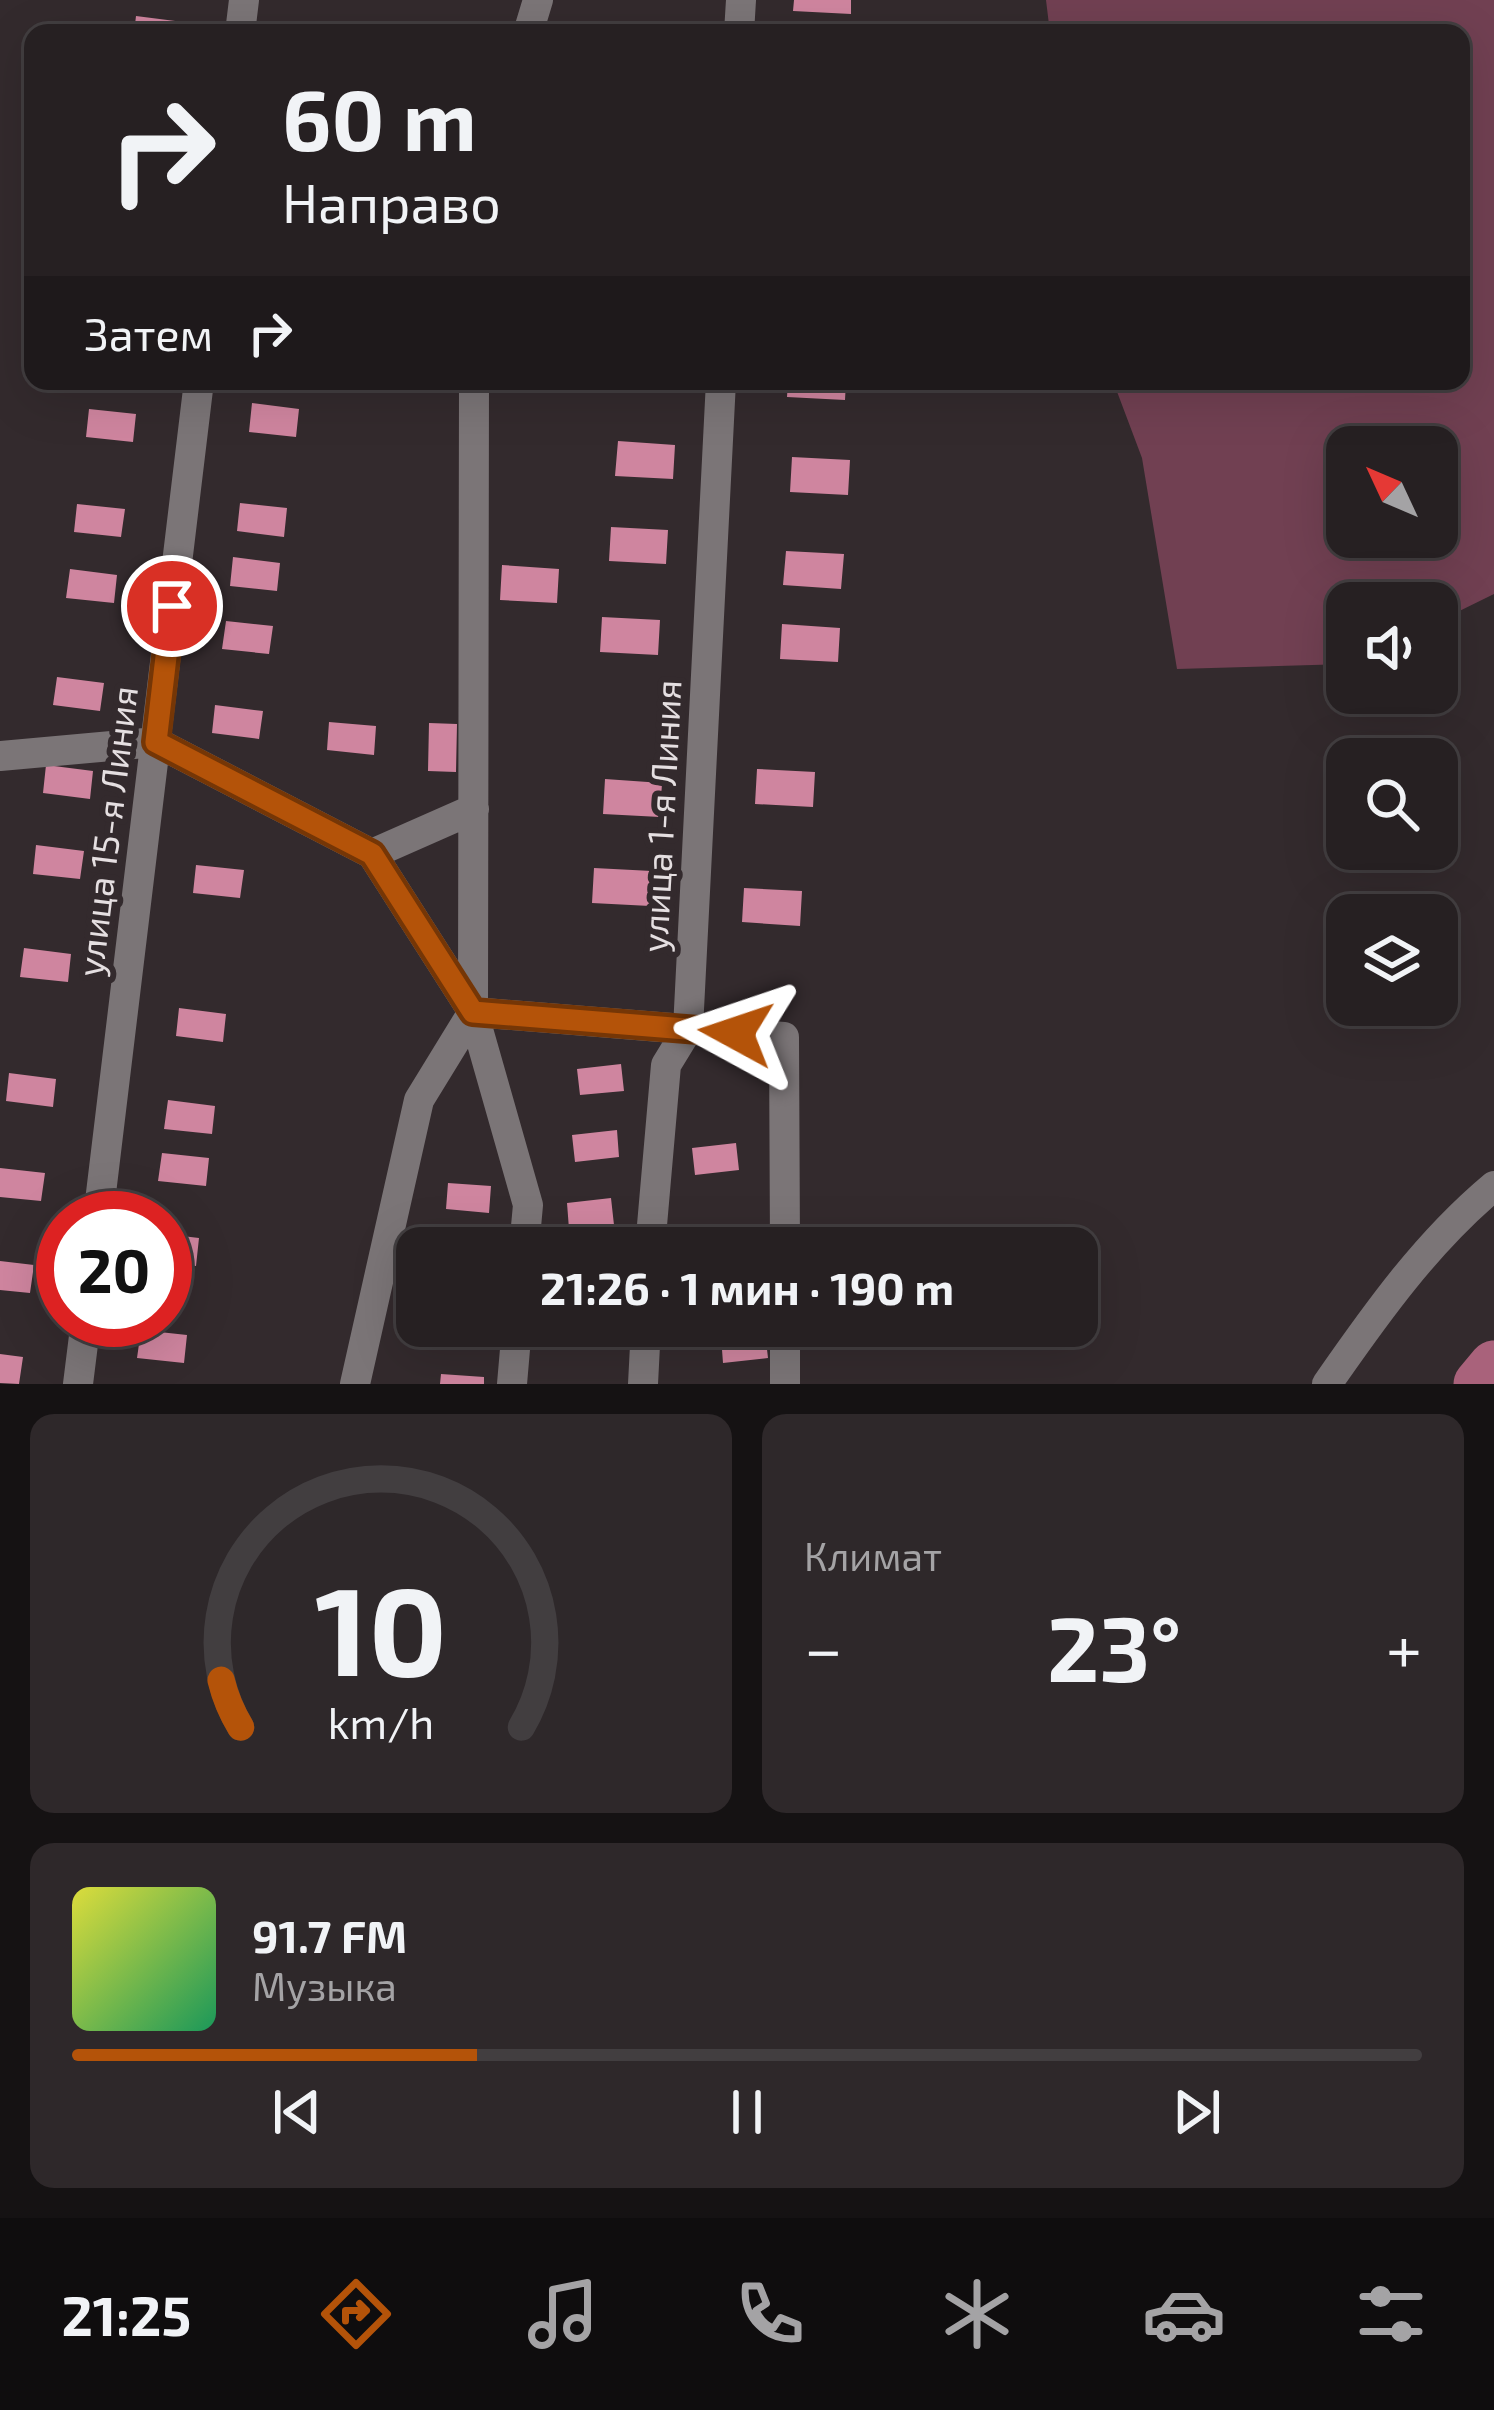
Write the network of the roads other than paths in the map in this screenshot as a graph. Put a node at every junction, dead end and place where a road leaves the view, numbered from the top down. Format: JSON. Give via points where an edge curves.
{"nodes":[{"id":1,"x":198,"y":390,"type":"edge"},
{"id":2,"x":475,"y":390,"type":"edge"},
{"id":3,"x":721,"y":390,"type":"edge"},
{"id":4,"x":156,"y":742,"type":"junction"},
{"id":5,"x":0,"y":756,"type":"edge"},
{"id":6,"x":474,"y":809,"type":"junction"},
{"id":7,"x":372,"y":854,"type":"junction"},
{"id":8,"x":473,"y":1012,"type":"junction"},
{"id":9,"x":688,"y":1029,"type":"junction"},
{"id":10,"x":1494,"y":1186,"type":"edge"},
{"id":11,"x":101,"y":1191,"type":"edge"},
{"id":12,"x":525,"y":1227,"type":"edge"},
{"id":13,"x":652,"y":1227,"type":"edge"},
{"id":14,"x":784,"y":1227,"type":"edge"},
{"id":15,"x":83,"y":1347,"type":"edge"},
{"id":16,"x":515,"y":1347,"type":"edge"},
{"id":17,"x":645,"y":1347,"type":"edge"},
{"id":18,"x":785,"y":1347,"type":"edge"},
{"id":19,"x":78,"y":1384,"type":"edge"},
{"id":20,"x":355,"y":1384,"type":"edge"},
{"id":21,"x":512,"y":1384,"type":"edge"},
{"id":22,"x":643,"y":1384,"type":"edge"},
{"id":23,"x":785,"y":1384,"type":"edge"},
{"id":24,"x":1328,"y":1384,"type":"edge"}],
"edges":[{"from":1,"to":4,"type":"street","name":"улица 15-я Линия"},
{"from":2,"to":6,"type":"street"},
{"from":3,"to":9,"type":"street","name":"улица 1-я Линия"},
{"from":4,"to":5,"type":"street"},
{"from":4,"to":7,"type":"street"},
{"from":4,"to":11,"type":"street","name":"улица 15-я Линия"},
{"from":6,"to":7,"type":"street"},
{"from":6,"to":8,"type":"street"},
{"from":7,"to":8,"type":"street"},
{"from":8,"to":9,"type":"street"},
{"from":8,"to":12,"type":"street","via":[[527,1205]]},
{"from":8,"to":20,"type":"street","via":[[419,1100]]},
{"from":9,"to":13,"type":"street","name":"улица 1-я Линия","via":[[666,1065]]},
{"from":9,"to":14,"type":"street","via":[[784,1036]]},
{"from":10,"to":24,"type":"street","via":[[1453,1220]]},
{"from":15,"to":19,"type":"street"},
{"from":16,"to":21,"type":"street"},
{"from":17,"to":22,"type":"street"},
{"from":18,"to":23,"type":"street"}]}
